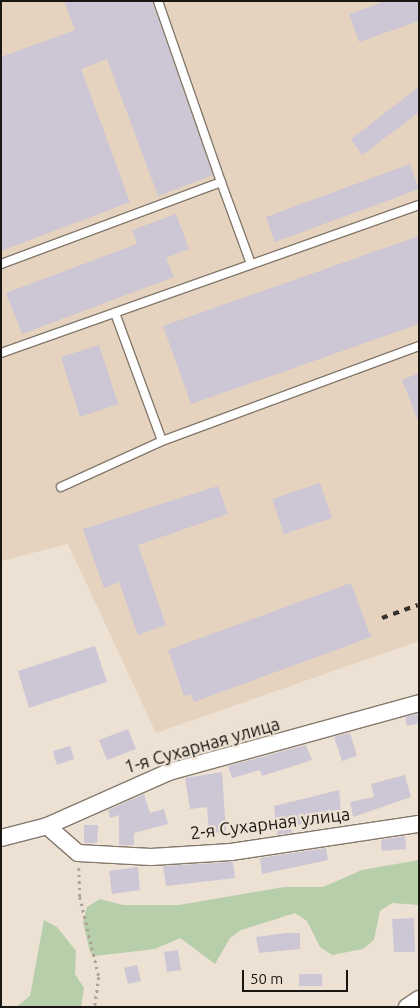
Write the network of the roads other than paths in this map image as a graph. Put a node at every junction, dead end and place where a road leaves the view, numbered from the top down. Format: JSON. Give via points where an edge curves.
{"nodes":[{"id":1,"x":158,"y":1,"type":"edge"},
{"id":2,"x":221,"y":182,"type":"junction"},
{"id":3,"x":419,"y":205,"type":"edge"},
{"id":4,"x":1,"y":264,"type":"edge"},
{"id":5,"x":251,"y":264,"type":"junction"},
{"id":6,"x":115,"y":313,"type":"junction"},
{"id":7,"x":419,"y":346,"type":"edge"},
{"id":8,"x":1,"y":353,"type":"edge"},
{"id":9,"x":162,"y":441,"type":"junction"},
{"id":10,"x":61,"y":487,"type":"dead end"},
{"id":11,"x":419,"y":703,"type":"edge"},
{"id":12,"x":419,"y":824,"type":"edge"},
{"id":13,"x":47,"y":826,"type":"junction"},
{"id":14,"x":1,"y":838,"type":"edge"},
{"id":15,"x":419,"y":999,"type":"edge"},
{"id":16,"x":407,"y":1007,"type":"edge"}],
"edges":[{"from":1,"to":2,"type":"lane"},
{"from":2,"to":4,"type":"lane"},
{"from":2,"to":5,"type":"lane"},
{"from":3,"to":5,"type":"lane"},
{"from":5,"to":6,"type":"lane"},
{"from":6,"to":8,"type":"lane"},
{"from":6,"to":9,"type":"lane"},
{"from":7,"to":9,"type":"lane"},
{"from":9,"to":10,"type":"lane"},
{"from":11,"to":13,"type":"street","name":"1-я Сухарная улица","via":[[169,772]]},
{"from":12,"to":13,"type":"street","name":"2-я Сухарная улица","via":[[231,852],[151,857],[78,853]]},
{"from":13,"to":14,"type":"street","name":"1-я Сухарная улица"},
{"from":15,"to":16,"type":"street"}]}
